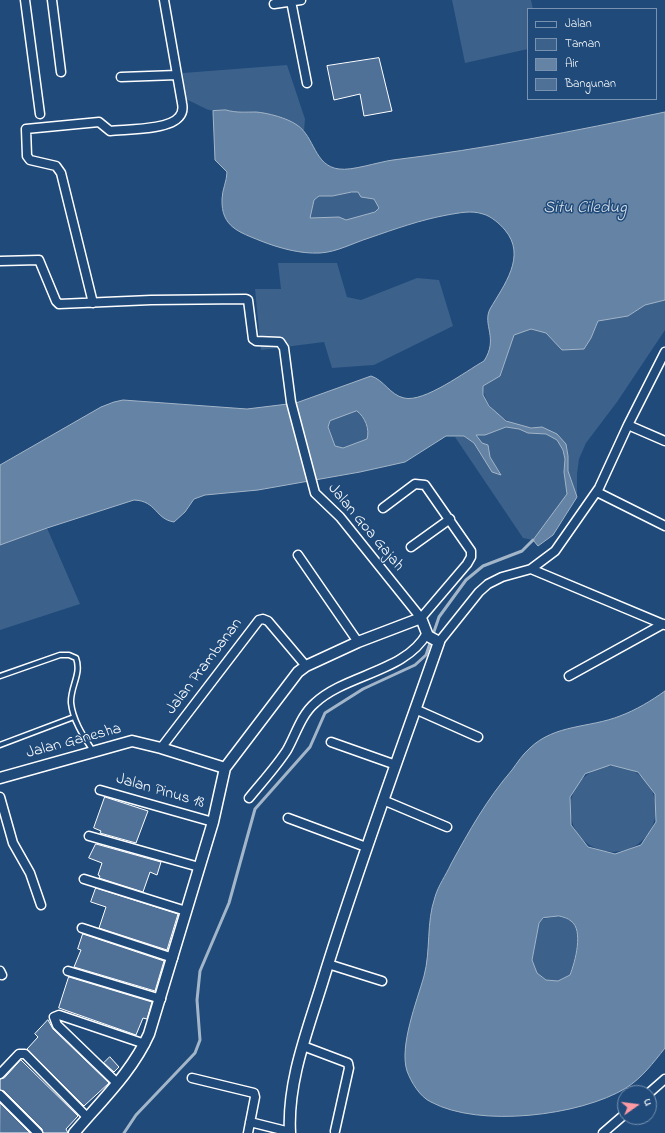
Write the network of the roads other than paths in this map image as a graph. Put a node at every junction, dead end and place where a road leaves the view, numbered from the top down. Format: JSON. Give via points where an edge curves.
{"nodes":[{"id":1,"x":25,"y":0,"type":"edge"},
{"id":2,"x":52,"y":0,"type":"edge"},
{"id":3,"x":164,"y":0,"type":"edge"},
{"id":4,"x":301,"y":0,"type":"edge"},
{"id":5,"x":291,"y":1,"type":"junction"},
{"id":6,"x":274,"y":4,"type":"dead end"},
{"id":7,"x":62,"y":72,"type":"dead end"},
{"id":8,"x":177,"y":75,"type":"junction"},
{"id":9,"x":122,"y":77,"type":"dead end"},
{"id":10,"x":307,"y":83,"type":"dead end"},
{"id":11,"x":40,"y":114,"type":"dead end"},
{"id":12,"x":0,"y":261,"type":"edge"},
{"id":13,"x":93,"y":303,"type":"junction"},
{"id":14,"x":665,"y":352,"type":"edge"},
{"id":15,"x":628,"y":425,"type":"junction"},
{"id":16,"x":665,"y":441,"type":"edge"},
{"id":17,"x":597,"y":492,"type":"junction"},
{"id":18,"x":383,"y":508,"type":"dead end"},
{"id":19,"x":450,"y":519,"type":"junction"},
{"id":20,"x":665,"y":526,"type":"edge"},
{"id":21,"x":411,"y":547,"type":"dead end"},
{"id":22,"x":298,"y":554,"type":"dead end"},
{"id":23,"x":531,"y":569,"type":"junction"},
{"id":24,"x":420,"y":618,"type":"junction"},
{"id":25,"x":664,"y":624,"type":"edge"},
{"id":26,"x":432,"y":638,"type":"junction"},
{"id":27,"x":358,"y":642,"type":"junction"},
{"id":28,"x":306,"y":666,"type":"junction"},
{"id":29,"x":0,"y":676,"type":"edge"},
{"id":30,"x":569,"y":676,"type":"dead end"},
{"id":31,"x":416,"y":709,"type":"junction"},
{"id":32,"x":74,"y":717,"type":"junction"},
{"id":33,"x":478,"y":737,"type":"dead end"},
{"id":34,"x":331,"y":742,"type":"dead end"},
{"id":35,"x":0,"y":745,"type":"edge"},
{"id":36,"x":161,"y":748,"type":"junction"},
{"id":37,"x":93,"y":751,"type":"junction"},
{"id":38,"x":396,"y":765,"type":"junction"},
{"id":39,"x":225,"y":768,"type":"junction"},
{"id":40,"x":0,"y":778,"type":"edge"},
{"id":41,"x":100,"y":790,"type":"dead end"},
{"id":42,"x":0,"y":797,"type":"edge"},
{"id":43,"x":249,"y":798,"type":"dead end"},
{"id":44,"x":383,"y":800,"type":"junction"},
{"id":45,"x":288,"y":818,"type":"dead end"},
{"id":46,"x":213,"y":822,"type":"junction"},
{"id":47,"x":447,"y":827,"type":"dead end"},
{"id":48,"x":89,"y":836,"type":"dead end"},
{"id":49,"x":366,"y":847,"type":"junction"},
{"id":50,"x":199,"y":867,"type":"junction"},
{"id":51,"x":84,"y":879,"type":"dead end"},
{"id":52,"x":41,"y":905,"type":"dead end"},
{"id":53,"x":186,"y":911,"type":"junction"},
{"id":54,"x":82,"y":928,"type":"dead end"},
{"id":55,"x":173,"y":958,"type":"junction"},
{"id":56,"x":328,"y":964,"type":"junction"},
{"id":57,"x":68,"y":970,"type":"dead end"},
{"id":58,"x":382,"y":981,"type":"dead end"},
{"id":59,"x":161,"y":1000,"type":"junction"},
{"id":60,"x":145,"y":1044,"type":"junction"},
{"id":61,"x":303,"y":1046,"type":"junction"},
{"id":62,"x":0,"y":1074,"type":"edge"},
{"id":63,"x":192,"y":1078,"type":"dead end"},
{"id":64,"x":665,"y":1079,"type":"edge"},
{"id":65,"x":117,"y":1083,"type":"junction"},
{"id":66,"x":657,"y":1086,"type":"edge"},
{"id":67,"x":0,"y":1095,"type":"edge"},
{"id":68,"x":87,"y":1117,"type":"junction"},
{"id":69,"x":617,"y":1121,"type":"edge"},
{"id":70,"x":250,"y":1122,"type":"junction"},
{"id":71,"x":335,"y":1131,"type":"dead end"},
{"id":72,"x":290,"y":1132,"type":"edge"},
{"id":73,"x":38,"y":1133,"type":"edge"},
{"id":74,"x":74,"y":1133,"type":"edge"},
{"id":75,"x":248,"y":1133,"type":"edge"},
{"id":76,"x":603,"y":1133,"type":"edge"}],
"edges":[{"from":1,"to":11,"type":"street"},
{"from":2,"to":7,"type":"street"},
{"from":3,"to":8,"type":"street"},
{"from":4,"to":5,"type":"street"},
{"from":5,"to":6,"type":"street"},
{"from":5,"to":10,"type":"street"},
{"from":8,"to":9,"type":"street"},
{"from":8,"to":13,"type":"street","via":[[183,110],[175,121],[158,126],[110,131],[99,122],[26,129],[27,156],[30,160],[56,166],[61,173]]},
{"from":12,"to":13,"type":"street","via":[[39,260],[59,304]]},
{"from":13,"to":24,"type":"street","name":"Jalan Goa Gajah","via":[[246,298],[253,339],[280,342],[284,348],[291,402],[313,487]]},
{"from":14,"to":15,"type":"street"},
{"from":15,"to":16,"type":"street"},
{"from":15,"to":17,"type":"street"},
{"from":17,"to":20,"type":"street"},
{"from":17,"to":23,"type":"street","via":[[555,550]]},
{"from":18,"to":19,"type":"street","via":[[415,484],[420,484],[425,485]]},
{"from":19,"to":21,"type":"street"},
{"from":19,"to":24,"type":"street","via":[[471,551],[471,557]]},
{"from":22,"to":27,"type":"street"},
{"from":23,"to":25,"type":"street"},
{"from":23,"to":26,"type":"street","via":[[488,584]]},
{"from":24,"to":26,"type":"street"},
{"from":24,"to":27,"type":"street"},
{"from":25,"to":30,"type":"street"},
{"from":26,"to":31,"type":"street"},
{"from":26,"to":43,"type":"street","via":[[406,656],[331,692],[314,703],[298,726],[288,749]]},
{"from":27,"to":28,"type":"street"},
{"from":28,"to":36,"type":"street","name":"Jalan Prambanan","via":[[268,621],[259,620]]},
{"from":28,"to":39,"type":"street","via":[[298,672]]},
{"from":29,"to":32,"type":"lane","via":[[60,655],[76,658],[79,668],[71,703]]},
{"from":31,"to":33,"type":"street"},
{"from":31,"to":38,"type":"street"},
{"from":32,"to":35,"type":"lane"},
{"from":32,"to":37,"type":"lane"},
{"from":34,"to":38,"type":"street"},
{"from":36,"to":37,"type":"street","name":"Jalan Ganesha","via":[[132,741]]},
{"from":36,"to":39,"type":"street","name":"Jalan Ganesha"},
{"from":37,"to":40,"type":"street","name":"Jalan Ganesha"},
{"from":38,"to":44,"type":"street"},
{"from":39,"to":46,"type":"street"},
{"from":41,"to":46,"type":"street","name":"Jalan Pinus 18"},
{"from":42,"to":52,"type":"street","via":[[13,843],[30,873]]},
{"from":44,"to":47,"type":"street"},
{"from":44,"to":49,"type":"street"},
{"from":45,"to":49,"type":"street"},
{"from":46,"to":50,"type":"street"},
{"from":48,"to":50,"type":"street"},
{"from":49,"to":56,"type":"street"},
{"from":50,"to":53,"type":"street"},
{"from":51,"to":53,"type":"street"},
{"from":53,"to":55,"type":"street"},
{"from":54,"to":55,"type":"street"},
{"from":55,"to":59,"type":"street"},
{"from":56,"to":58,"type":"street"},
{"from":56,"to":61,"type":"street"},
{"from":57,"to":59,"type":"street"},
{"from":59,"to":60,"type":"street"},
{"from":60,"to":65,"type":"street"},
{"from":60,"to":65,"type":"street","via":[[59,1016],[54,1017],[57,1025]]},
{"from":61,"to":71,"type":"street","via":[[348,1063]]},
{"from":61,"to":72,"type":"street","via":[[290,1098]]},
{"from":62,"to":68,"type":"street","via":[[19,1054],[25,1054]]},
{"from":63,"to":70,"type":"street","via":[[254,1093]]},
{"from":64,"to":66,"type":"street"},
{"from":65,"to":68,"type":"street"},
{"from":67,"to":73,"type":"street"},
{"from":68,"to":74,"type":"street"},
{"from":69,"to":76,"type":"street"},
{"from":70,"to":72,"type":"street"},
{"from":70,"to":75,"type":"street"}]}
